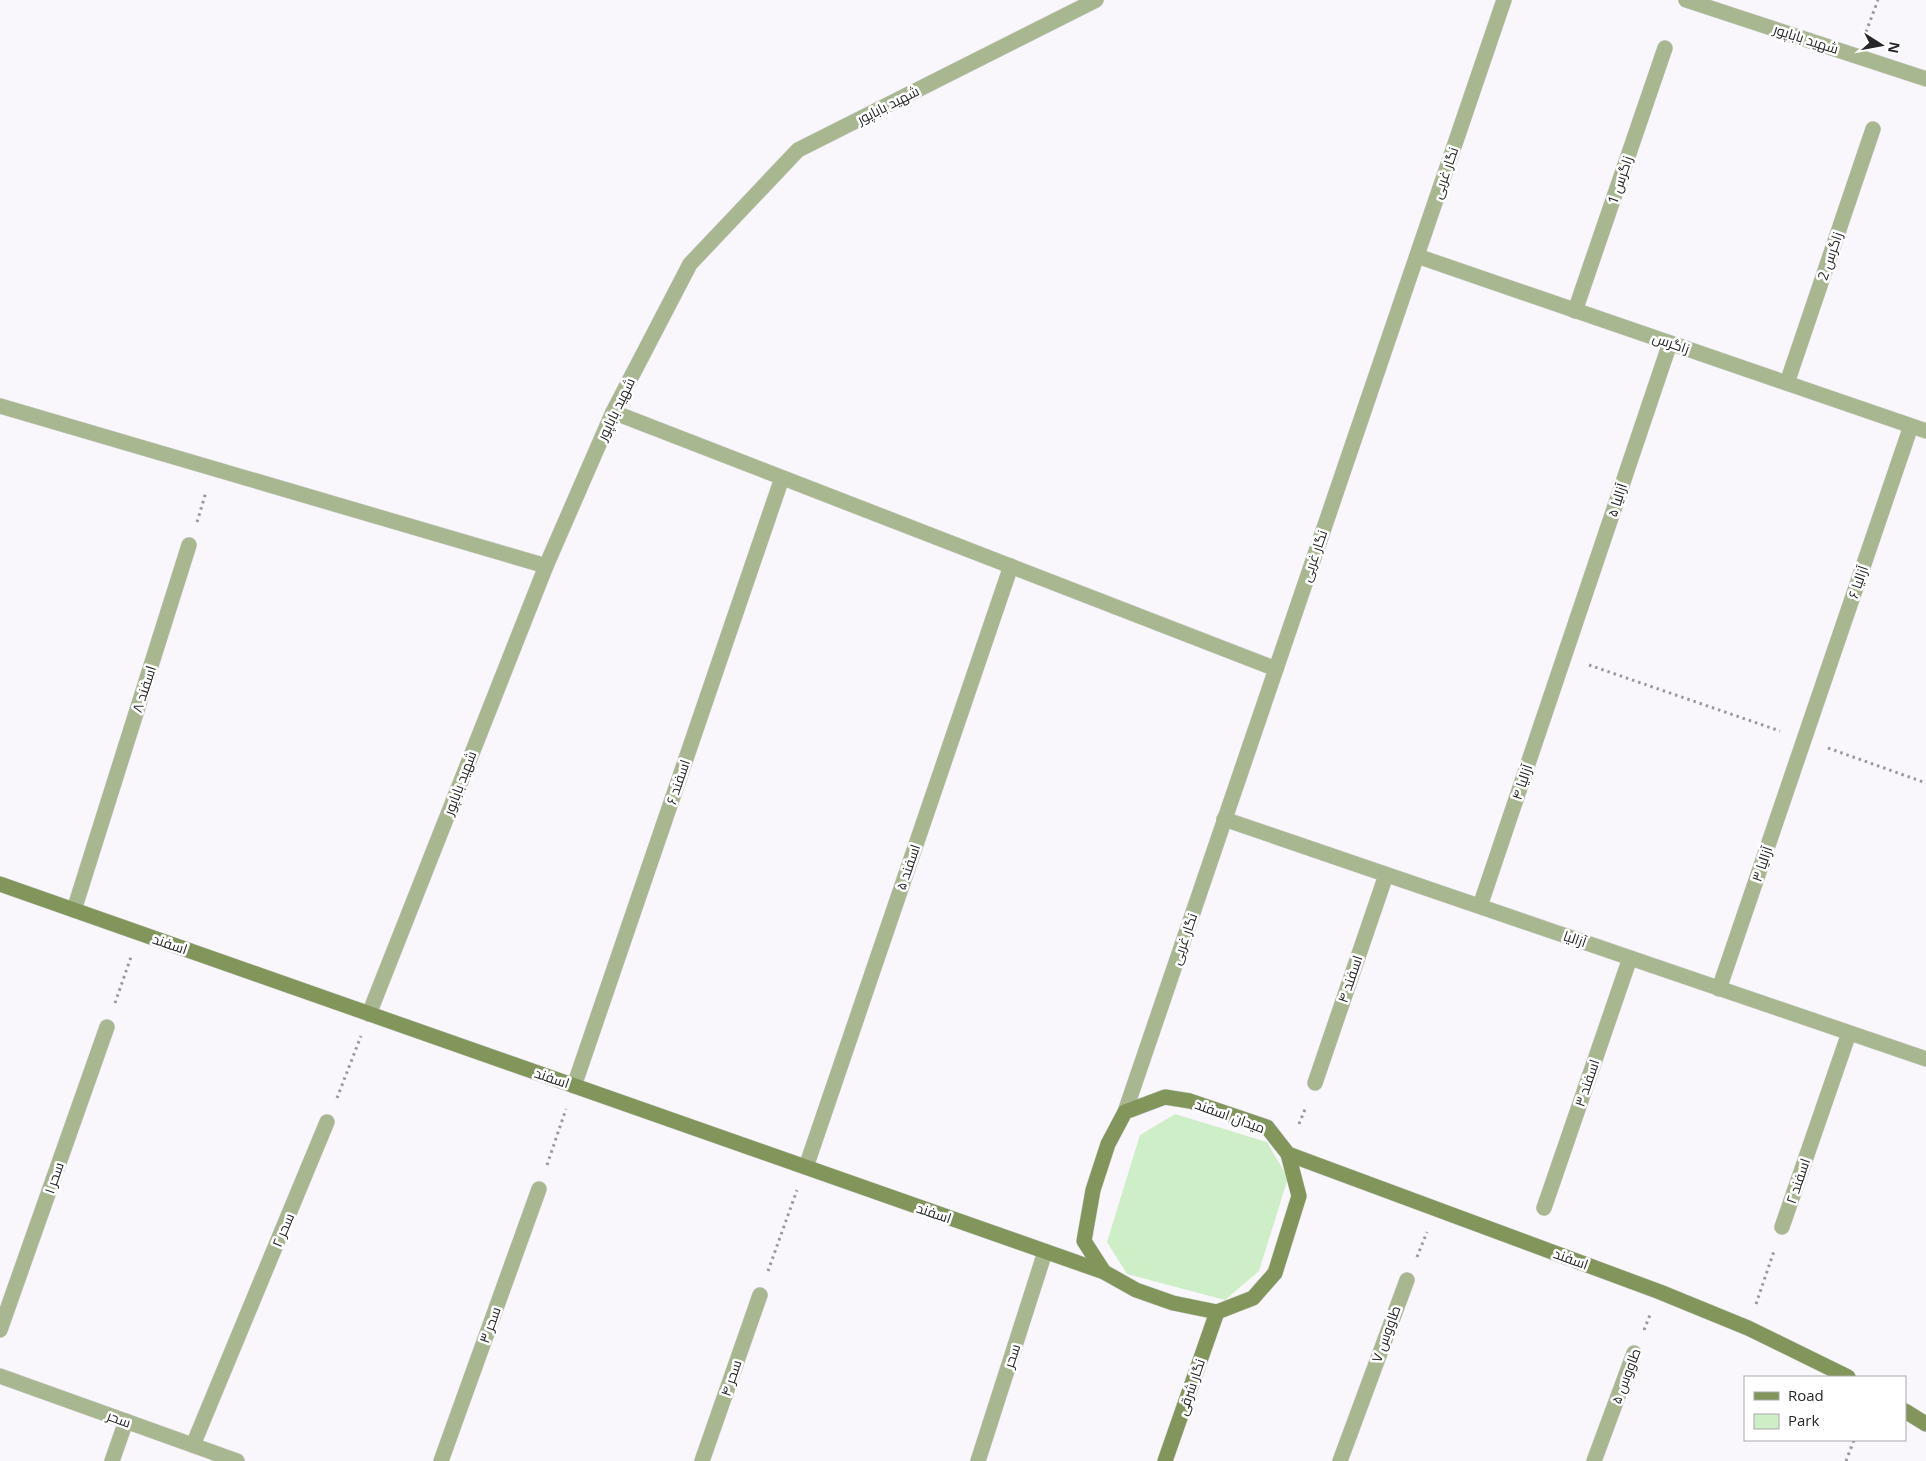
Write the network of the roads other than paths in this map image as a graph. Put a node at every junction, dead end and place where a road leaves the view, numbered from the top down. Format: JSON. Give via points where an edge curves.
{"nodes":[{"id":1,"x":1096,"y":0,"type":"edge"},
{"id":2,"x":1504,"y":0,"type":"edge"},
{"id":3,"x":1686,"y":0,"type":"edge"},
{"id":4,"x":1665,"y":48,"type":"dead end"},
{"id":5,"x":1926,"y":80,"type":"edge"},
{"id":6,"x":1873,"y":129,"type":"dead end"},
{"id":7,"x":1416,"y":256,"type":"junction"},
{"id":8,"x":1575,"y":311,"type":"junction"},
{"id":9,"x":1670,"y":343,"type":"junction"},
{"id":10,"x":1787,"y":383,"type":"junction"},
{"id":11,"x":0,"y":406,"type":"edge"},
{"id":12,"x":614,"y":412,"type":"junction"},
{"id":13,"x":1919,"y":428,"type":"edge"},
{"id":14,"x":782,"y":478,"type":"junction"},
{"id":15,"x":189,"y":545,"type":"road end"},
{"id":16,"x":546,"y":566,"type":"junction"},
{"id":17,"x":1011,"y":566,"type":"junction"},
{"id":18,"x":1565,"y":657,"type":"joint"},
{"id":19,"x":1276,"y":669,"type":"junction"},
{"id":20,"x":1805,"y":739,"type":"joint"},
{"id":21,"x":1224,"y":819,"type":"junction"},
{"id":22,"x":1386,"y":874,"type":"junction"},
{"id":23,"x":0,"y":884,"type":"edge"},
{"id":24,"x":1480,"y":906,"type":"junction"},
{"id":25,"x":74,"y":910,"type":"junction"},
{"id":26,"x":1630,"y":958,"type":"junction"},
{"id":27,"x":1719,"y":989,"type":"junction"},
{"id":28,"x":369,"y":1014,"type":"junction"},
{"id":29,"x":107,"y":1027,"type":"road end"},
{"id":30,"x":1849,"y":1033,"type":"junction"},
{"id":31,"x":1926,"y":1059,"type":"edge"},
{"id":32,"x":1315,"y":1083,"type":"road end"},
{"id":33,"x":574,"y":1086,"type":"junction"},
{"id":34,"x":1125,"y":1112,"type":"junction"},
{"id":35,"x":328,"y":1122,"type":"road end"},
{"id":36,"x":1288,"y":1154,"type":"junction"},
{"id":37,"x":806,"y":1167,"type":"junction"},
{"id":38,"x":539,"y":1189,"type":"road end"},
{"id":39,"x":1544,"y":1208,"type":"dead end"},
{"id":40,"x":1782,"y":1227,"type":"road end"},
{"id":41,"x":1045,"y":1252,"type":"junction"},
{"id":42,"x":1104,"y":1272,"type":"junction"},
{"id":43,"x":1406,"y":1280,"type":"road end"},
{"id":44,"x":760,"y":1295,"type":"road end"},
{"id":45,"x":1217,"y":1312,"type":"junction"},
{"id":46,"x":0,"y":1330,"type":"edge"},
{"id":47,"x":1634,"y":1353,"type":"road end"},
{"id":48,"x":0,"y":1376,"type":"edge"},
{"id":49,"x":1846,"y":1376,"type":"edge"},
{"id":50,"x":1906,"y":1412,"type":"edge"},
{"id":51,"x":126,"y":1421,"type":"junction"},
{"id":52,"x":1926,"y":1424,"type":"edge"},
{"id":53,"x":193,"y":1445,"type":"junction"},
{"id":54,"x":112,"y":1461,"type":"edge"},
{"id":55,"x":237,"y":1461,"type":"edge"},
{"id":56,"x":441,"y":1461,"type":"edge"},
{"id":57,"x":702,"y":1461,"type":"edge"},
{"id":58,"x":978,"y":1461,"type":"edge"},
{"id":59,"x":1164,"y":1461,"type":"edge"},
{"id":60,"x":1340,"y":1461,"type":"edge"},
{"id":61,"x":1594,"y":1461,"type":"edge"}],
"edges":[{"from":1,"to":12,"type":"street","name":"شهید باباپور","via":[[798,150],[690,264]]},
{"from":2,"to":7,"type":"street","name":"نگار غربی"},
{"from":3,"to":5,"type":"street","name":"شهید باباپور"},
{"from":4,"to":8,"type":"street","name":"زاگرس 1"},
{"from":6,"to":10,"type":"street","name":"زاگرس 2"},
{"from":7,"to":8,"type":"street","name":"زاگرس"},
{"from":7,"to":19,"type":"street","name":"نگار غربی"},
{"from":8,"to":9,"type":"street","name":"زاگرس"},
{"from":9,"to":10,"type":"street","name":"زاگرس"},
{"from":9,"to":18,"type":"street","name":"آزالیا ۵"},
{"from":10,"to":13,"type":"street","name":"زاگرس"},
{"from":11,"to":16,"type":"street"},
{"from":12,"to":14,"type":"street"},
{"from":12,"to":16,"type":"street","name":"شهید باباپور"},
{"from":13,"to":20,"type":"street","name":"آزالیا ۶"},
{"from":14,"to":17,"type":"street"},
{"from":14,"to":33,"type":"street","name":"اسفند ۶"},
{"from":15,"to":25,"type":"street","name":"اسفند ۸"},
{"from":16,"to":28,"type":"street","name":"شهید باباپور"},
{"from":17,"to":19,"type":"street"},
{"from":17,"to":37,"type":"street","name":"اسفند ۵"},
{"from":18,"to":24,"type":"street","name":"آزالیا ۴"},
{"from":19,"to":21,"type":"street","name":"نگار غربی"},
{"from":20,"to":27,"type":"street","name":"آزالیا ۳"},
{"from":21,"to":22,"type":"street","name":"آزالیا"},
{"from":21,"to":34,"type":"street","name":"نگار غربی"},
{"from":22,"to":24,"type":"street","name":"آزالیا"},
{"from":22,"to":32,"type":"street","name":"اسفند ۴"},
{"from":23,"to":25,"type":"street","name":"اسفند"},
{"from":24,"to":26,"type":"street","name":"آزالیا"},
{"from":25,"to":28,"type":"street","name":"اسفند"},
{"from":26,"to":27,"type":"street","name":"آزالیا"},
{"from":26,"to":39,"type":"street","name":"اسفند ۳"},
{"from":27,"to":30,"type":"street","name":"آزالیا"},
{"from":28,"to":33,"type":"street","name":"اسفند"},
{"from":29,"to":46,"type":"street","name":"سحر ۱"},
{"from":30,"to":31,"type":"street","name":"آزالیا"},
{"from":30,"to":40,"type":"street","name":"اسفند ۲"},
{"from":33,"to":37,"type":"street","name":"اسفند"},
{"from":34,"to":36,"type":"street","name":"میدان اسفند","via":[[1164,1097],[1190,1101],[1268,1127]]},
{"from":34,"to":42,"type":"street","via":[[1108,1144],[1093,1190],[1084,1241]]},
{"from":35,"to":53,"type":"street","name":"سحر ۲"},
{"from":36,"to":45,"type":"street","name":"میدان اسفند","via":[[1299,1196],[1275,1273],[1253,1298]]},
{"from":36,"to":49,"type":"street","name":"اسفند","via":[[1660,1292],[1748,1328]]},
{"from":37,"to":41,"type":"street","name":"اسفند"},
{"from":38,"to":56,"type":"street","name":"سحر ۳"},
{"from":41,"to":42,"type":"street","name":"اسفند"},
{"from":41,"to":58,"type":"street","name":"سحر"},
{"from":42,"to":45,"type":"street","via":[[1136,1290],[1173,1303]]},
{"from":43,"to":60,"type":"street","name":"طاووس ۷"},
{"from":44,"to":57,"type":"street","name":"سحر ۴"},
{"from":45,"to":59,"type":"street","name":"نگار شرقی"},
{"from":47,"to":61,"type":"street","name":"طاووس ۵"},
{"from":48,"to":51,"type":"street","name":"سحر"},
{"from":50,"to":52,"type":"street"},
{"from":51,"to":53,"type":"street","name":"سحر"},
{"from":51,"to":54,"type":"street"},
{"from":53,"to":55,"type":"street","name":"سحر"}]}
